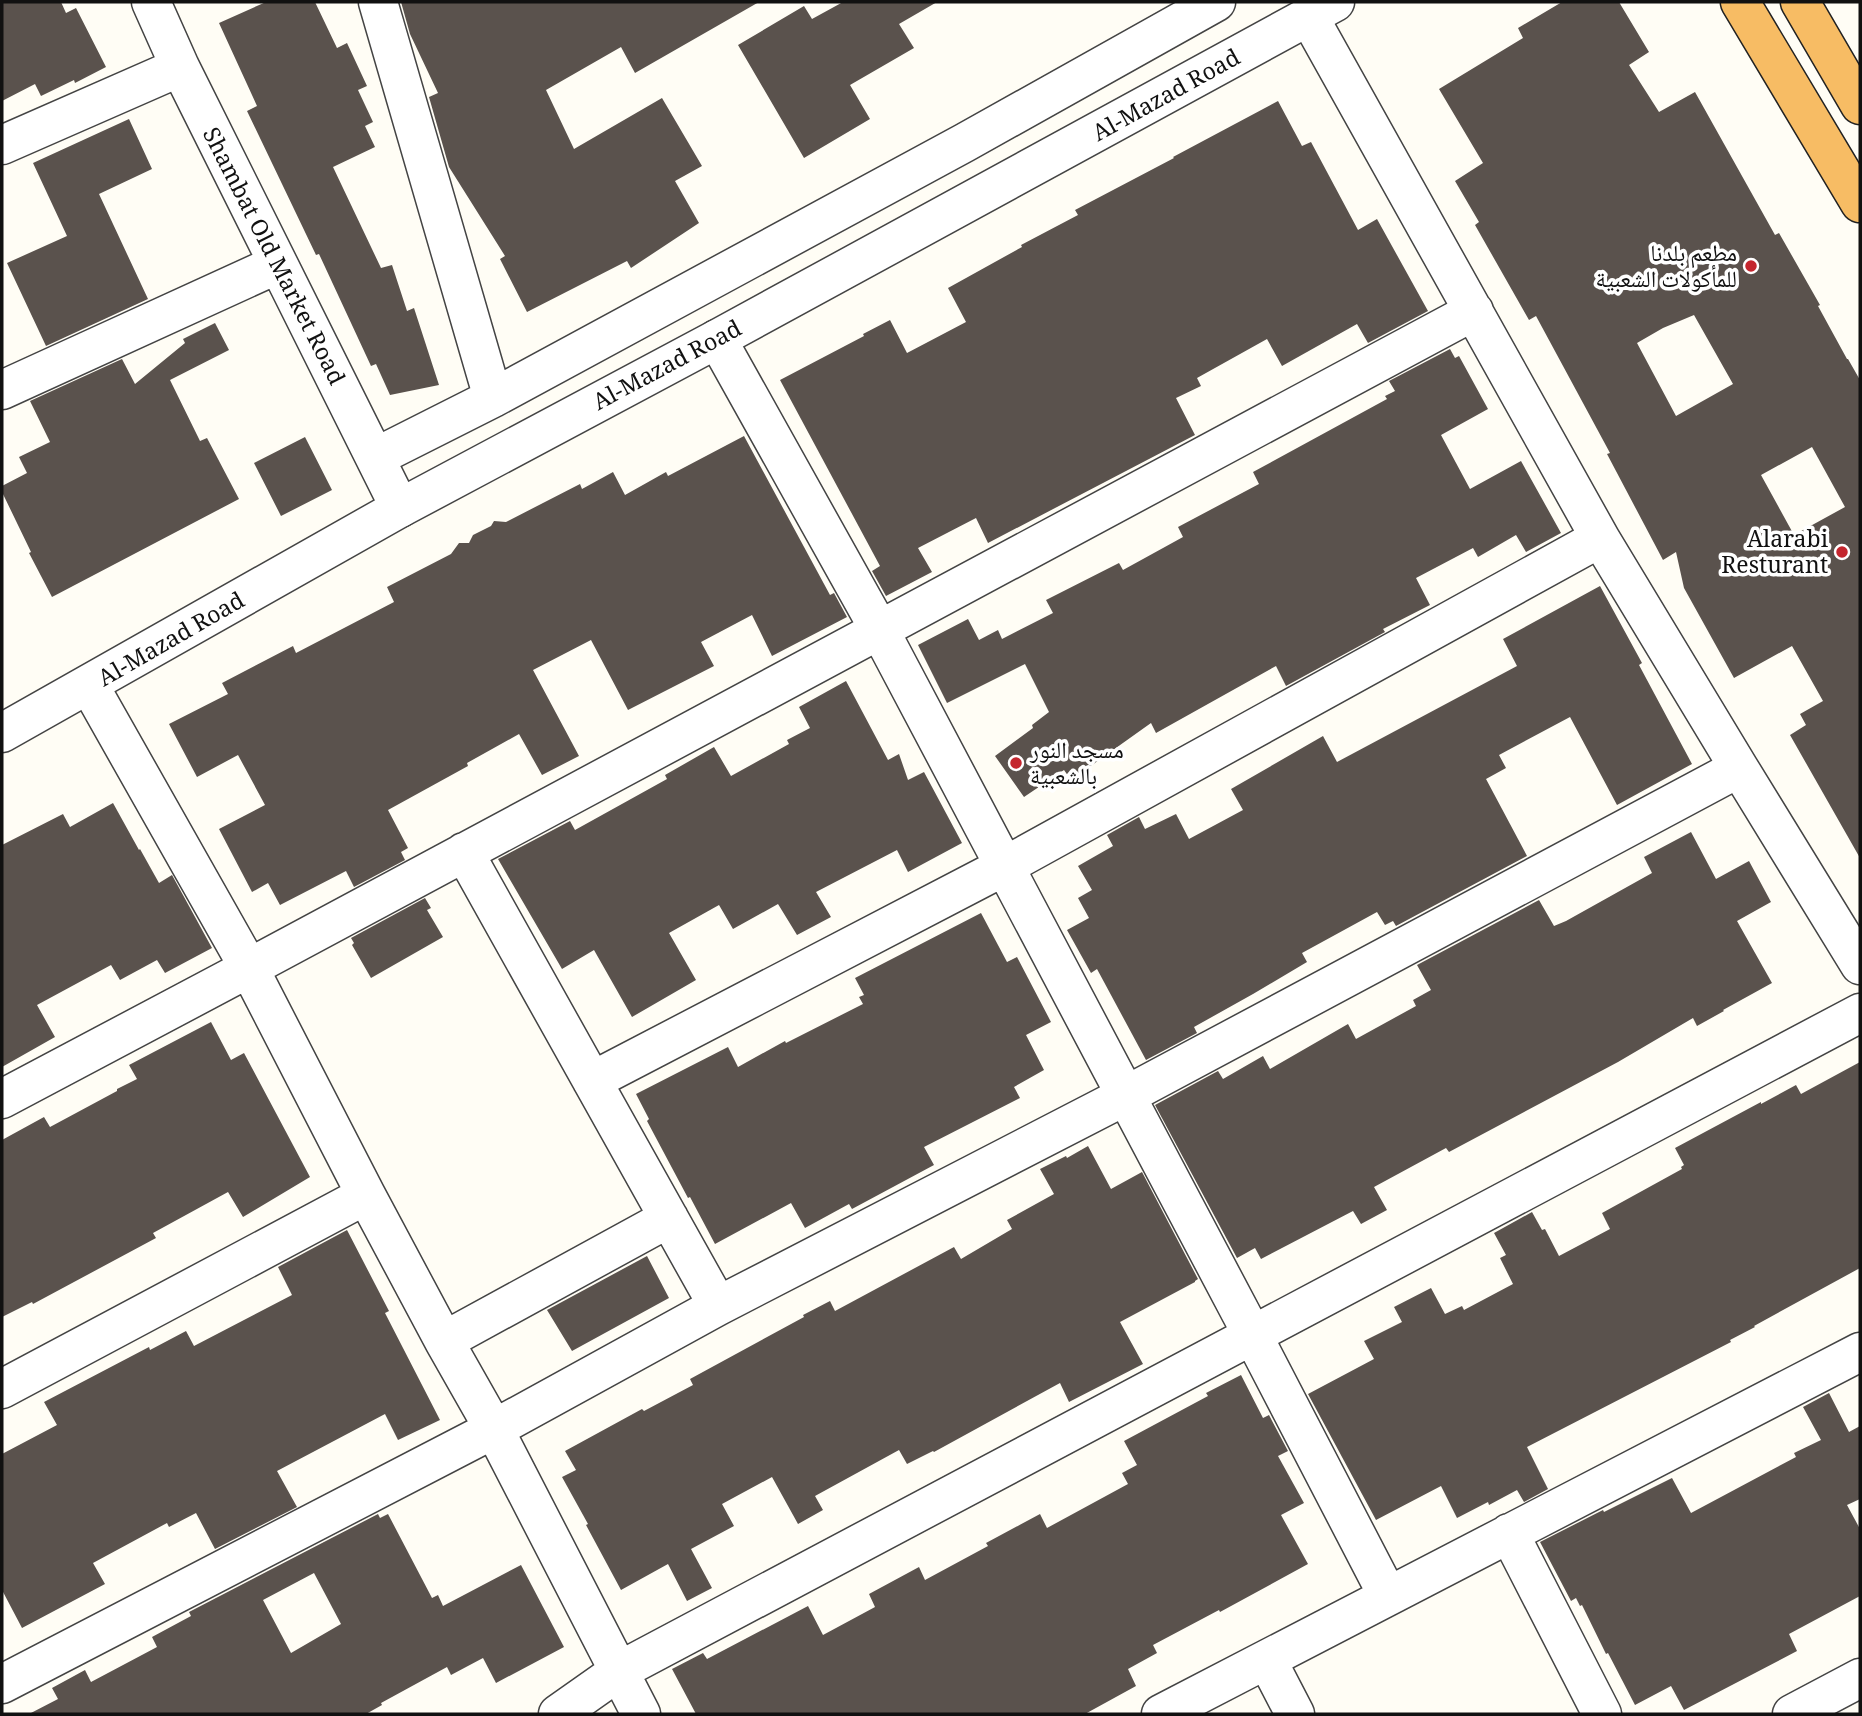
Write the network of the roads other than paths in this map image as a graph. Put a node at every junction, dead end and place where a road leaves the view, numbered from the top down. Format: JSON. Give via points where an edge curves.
{"nodes":[{"id":1,"x":151,"y":2,"type":"edge"},
{"id":2,"x":378,"y":2,"type":"edge"},
{"id":3,"x":1216,"y":2,"type":"edge"},
{"id":4,"x":1740,"y":2,"type":"edge"},
{"id":5,"x":1801,"y":2,"type":"edge"},
{"id":6,"x":1320,"y":7,"type":"edge"},
{"id":7,"x":180,"y":67,"type":"junction"},
{"id":8,"x":1860,"y":105,"type":"edge"},
{"id":9,"x":2,"y":145,"type":"edge"},
{"id":10,"x":1860,"y":202,"type":"edge"},
{"id":11,"x":278,"y":264,"type":"junction"},
{"id":12,"x":1474,"y":311,"type":"junction"},
{"id":13,"x":717,"y":339,"type":"junction"},
{"id":14,"x":2,"y":390,"type":"edge"},
{"id":15,"x":493,"y":398,"type":"junction"},
{"id":16,"x":376,"y":457,"type":"junction"},
{"id":17,"x":400,"y":508,"type":"junction"},
{"id":18,"x":1600,"y":538,"type":"junction"},
{"id":19,"x":879,"y":629,"type":"junction"},
{"id":20,"x":89,"y":685,"type":"junction"},
{"id":21,"x":2,"y":733,"type":"edge"},
{"id":22,"x":1739,"y":768,"type":"junction"},
{"id":23,"x":464,"y":852,"type":"junction"},
{"id":24,"x":1005,"y":866,"type":"junction"},
{"id":25,"x":1860,"y":965,"type":"edge"},
{"id":26,"x":249,"y":968,"type":"junction"},
{"id":27,"x":1860,"y":1013,"type":"edge"},
{"id":28,"x":592,"y":1081,"type":"junction"},
{"id":29,"x":1125,"y":1096,"type":"junction"},
{"id":30,"x":2,"y":1099,"type":"edge"},
{"id":31,"x":366,"y":1195,"type":"junction"},
{"id":32,"x":668,"y":1218,"type":"junction"},
{"id":33,"x":718,"y":1306,"type":"junction"},
{"id":34,"x":1253,"y":1336,"type":"junction"},
{"id":35,"x":444,"y":1341,"type":"junction"},
{"id":36,"x":1860,"y":1352,"type":"edge"},
{"id":37,"x":2,"y":1389,"type":"edge"},
{"id":38,"x":494,"y":1429,"type":"junction"},
{"id":39,"x":1509,"y":1533,"type":"junction"},
{"id":40,"x":1388,"y":1596,"type":"junction"},
{"id":41,"x":1266,"y":1660,"type":"junction"},
{"id":42,"x":619,"y":1671,"type":"junction"},
{"id":43,"x":1860,"y":1678,"type":"edge"},
{"id":44,"x":2,"y":1684,"type":"edge"},
{"id":45,"x":558,"y":1714,"type":"edge"},
{"id":46,"x":641,"y":1714,"type":"edge"},
{"id":47,"x":1161,"y":1714,"type":"edge"},
{"id":48,"x":1295,"y":1714,"type":"edge"},
{"id":49,"x":1602,"y":1714,"type":"edge"},
{"id":50,"x":1792,"y":1714,"type":"edge"}],
"edges":[{"from":1,"to":7,"type":"street","name":"Shambat Old Market Road"},
{"from":2,"to":15,"type":"street"},
{"from":3,"to":15,"type":"street"},
{"from":4,"to":10,"type":"highway"},
{"from":5,"to":8,"type":"highway"},
{"from":6,"to":12,"type":"street"},
{"from":6,"to":13,"type":"street","name":"Al-Mazad Road"},
{"from":7,"to":9,"type":"street"},
{"from":7,"to":11,"type":"street","name":"Shambat Old Market Road"},
{"from":11,"to":14,"type":"street"},
{"from":11,"to":16,"type":"street","name":"Shambat Old Market Road"},
{"from":12,"to":18,"type":"street"},
{"from":12,"to":19,"type":"street"},
{"from":13,"to":17,"type":"street","name":"Al-Mazad Road"},
{"from":13,"to":19,"type":"street"},
{"from":15,"to":16,"type":"street"},
{"from":16,"to":17,"type":"street","name":"Shambat Old Market Road"},
{"from":17,"to":20,"type":"street","name":"Al-Mazad Road"},
{"from":18,"to":22,"type":"street"},
{"from":18,"to":24,"type":"street"},
{"from":19,"to":23,"type":"street"},
{"from":19,"to":24,"type":"street"},
{"from":20,"to":21,"type":"street","name":"Al-Mazad Road"},
{"from":20,"to":26,"type":"street"},
{"from":22,"to":25,"type":"street"},
{"from":22,"to":29,"type":"street"},
{"from":23,"to":26,"type":"street"},
{"from":23,"to":28,"type":"street"},
{"from":24,"to":28,"type":"street"},
{"from":24,"to":29,"type":"street"},
{"from":26,"to":30,"type":"street"},
{"from":26,"to":31,"type":"street"},
{"from":27,"to":34,"type":"street"},
{"from":28,"to":32,"type":"street"},
{"from":29,"to":33,"type":"street"},
{"from":29,"to":34,"type":"street"},
{"from":31,"to":35,"type":"street"},
{"from":31,"to":37,"type":"street"},
{"from":32,"to":33,"type":"street"},
{"from":32,"to":35,"type":"street"},
{"from":33,"to":38,"type":"street"},
{"from":34,"to":40,"type":"street"},
{"from":34,"to":42,"type":"street"},
{"from":35,"to":38,"type":"street"},
{"from":36,"to":39,"type":"street"},
{"from":38,"to":42,"type":"street"},
{"from":38,"to":44,"type":"street"},
{"from":39,"to":40,"type":"street"},
{"from":39,"to":49,"type":"street"},
{"from":40,"to":41,"type":"street"},
{"from":41,"to":47,"type":"street"},
{"from":41,"to":48,"type":"street"},
{"from":42,"to":45,"type":"street"},
{"from":42,"to":46,"type":"street"},
{"from":43,"to":50,"type":"street"}]}
